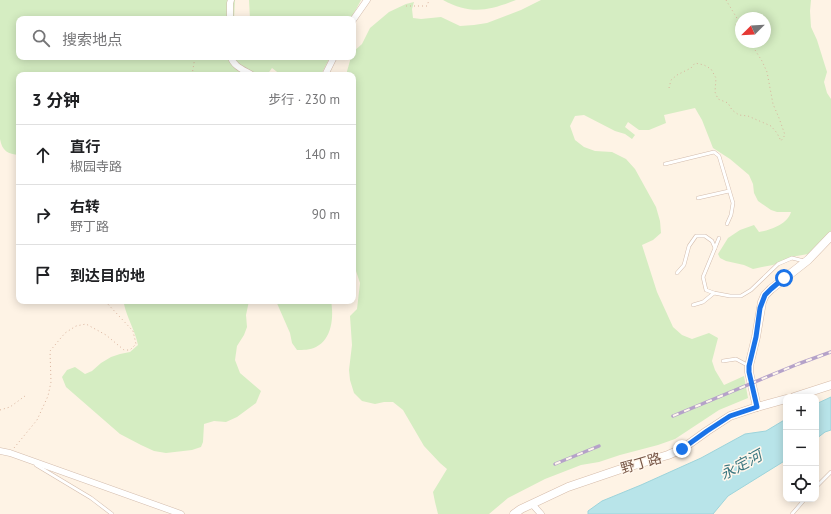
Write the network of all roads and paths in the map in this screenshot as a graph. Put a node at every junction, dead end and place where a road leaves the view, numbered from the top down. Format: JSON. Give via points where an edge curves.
{"nodes":[{"id":1,"x":231,"y":0,"type":"edge"},
{"id":2,"x":367,"y":0,"type":"edge"},
{"id":3,"x":429,"y":0,"type":"edge"},
{"id":4,"x":726,"y":0,"type":"edge"},
{"id":5,"x":406,"y":6,"type":"dead end"},
{"id":6,"x":735,"y":15,"type":"edge"},
{"id":7,"x":230,"y":16,"type":"edge"},
{"id":8,"x":356,"y":16,"type":"edge"},
{"id":9,"x":754,"y":48,"type":"edge"},
{"id":10,"x":194,"y":60,"type":"edge"},
{"id":11,"x":232,"y":60,"type":"edge"},
{"id":12,"x":332,"y":60,"type":"edge"},
{"id":13,"x":192,"y":72,"type":"edge"},
{"id":14,"x":247,"y":72,"type":"edge"},
{"id":15,"x":326,"y":72,"type":"edge"},
{"id":16,"x":669,"y":88,"type":"dead end"},
{"id":17,"x":665,"y":164,"type":"dead end"},
{"id":18,"x":729,"y":191,"type":"junction"},
{"id":19,"x":698,"y":198,"type":"dead end"},
{"id":20,"x":727,"y":224,"type":"dead end"},
{"id":21,"x":831,"y":236,"type":"edge"},
{"id":22,"x":719,"y":238,"type":"dead end"},
{"id":23,"x":715,"y":248,"type":"junction"},
{"id":24,"x":806,"y":261,"type":"junction"},
{"id":25,"x":677,"y":273,"type":"dead end"},
{"id":26,"x":714,"y":293,"type":"junction"},
{"id":27,"x":108,"y":304,"type":"edge"},
{"id":28,"x":693,"y":305,"type":"dead end"},
{"id":29,"x":723,"y":362,"type":"dead end"},
{"id":30,"x":749,"y":366,"type":"junction"},
{"id":31,"x":831,"y":385,"type":"edge"},
{"id":32,"x":803,"y":394,"type":"edge"},
{"id":33,"x":25,"y":396,"type":"dead end"},
{"id":34,"x":783,"y":400,"type":"edge"},
{"id":35,"x":757,"y":407,"type":"junction"},
{"id":36,"x":0,"y":410,"type":"edge"},
{"id":37,"x":0,"y":451,"type":"edge"},
{"id":38,"x":10,"y":453,"type":"junction"},
{"id":39,"x":24,"y":458,"type":"junction"},
{"id":40,"x":831,"y":472,"type":"edge"},
{"id":41,"x":819,"y":484,"type":"edge"},
{"id":42,"x":802,"y":502,"type":"edge"},
{"id":43,"x":532,"y":504,"type":"junction"},
{"id":44,"x":112,"y":514,"type":"edge"},
{"id":45,"x":181,"y":514,"type":"edge"},
{"id":46,"x":514,"y":514,"type":"edge"},
{"id":47,"x":541,"y":514,"type":"edge"},
{"id":48,"x":792,"y":514,"type":"edge"}],
"edges":[{"from":1,"to":7,"type":"street"},
{"from":2,"to":8,"type":"street"},
{"from":3,"to":5,"type":"path","via":[[427,6]]},
{"from":4,"to":6,"type":"path"},
{"from":9,"to":16,"type":"path","via":[[767,72],[773,104],[785,135],[781,141],[771,126],[739,115],[728,103],[718,99],[714,92],[716,78],[711,69],[704,65],[695,63],[671,80]]},
{"from":10,"to":13,"type":"path"},
{"from":11,"to":14,"type":"street"},
{"from":12,"to":15,"type":"street"},
{"from":17,"to":18,"type":"lane","via":[[714,152],[719,156]]},
{"from":18,"to":19,"type":"lane"},
{"from":18,"to":20,"type":"lane","via":[[733,203]]},
{"from":21,"to":24,"type":"main road"},
{"from":22,"to":23,"type":"lane"},
{"from":23,"to":25,"type":"lane","via":[[712,241],[705,236],[696,236],[689,246],[684,265]]},
{"from":23,"to":26,"type":"lane","via":[[703,277],[706,290]]},
{"from":24,"to":26,"type":"lane","via":[[792,258],[778,264],[742,296]]},
{"from":24,"to":30,"type":"main road","via":[[765,295],[760,308]]},
{"from":26,"to":28,"type":"lane","via":[[703,302]]},
{"from":27,"to":38,"type":"path","via":[[133,332],[136,344],[130,350],[124,350],[106,335],[86,324],[76,326],[65,333],[50,351],[51,382],[48,396],[37,420]]},
{"from":29,"to":30,"type":"lane","via":[[736,359]]},
{"from":30,"to":35,"type":"main road"},
{"from":31,"to":32,"type":"main road"},
{"from":33,"to":36,"type":"path"},
{"from":34,"to":35,"type":"main road","name":"野丁路"},
{"from":35,"to":43,"type":"main road","name":"野丁路","via":[[730,416],[673,453],[568,487]]},
{"from":37,"to":38,"type":"street"},
{"from":38,"to":39,"type":"street"},
{"from":39,"to":44,"type":"lane","via":[[91,498]]},
{"from":39,"to":45,"type":"street"},
{"from":40,"to":41,"type":"lane"},
{"from":42,"to":48,"type":"lane"},
{"from":43,"to":46,"type":"main road","name":"野丁路"},
{"from":43,"to":47,"type":"street"}]}
